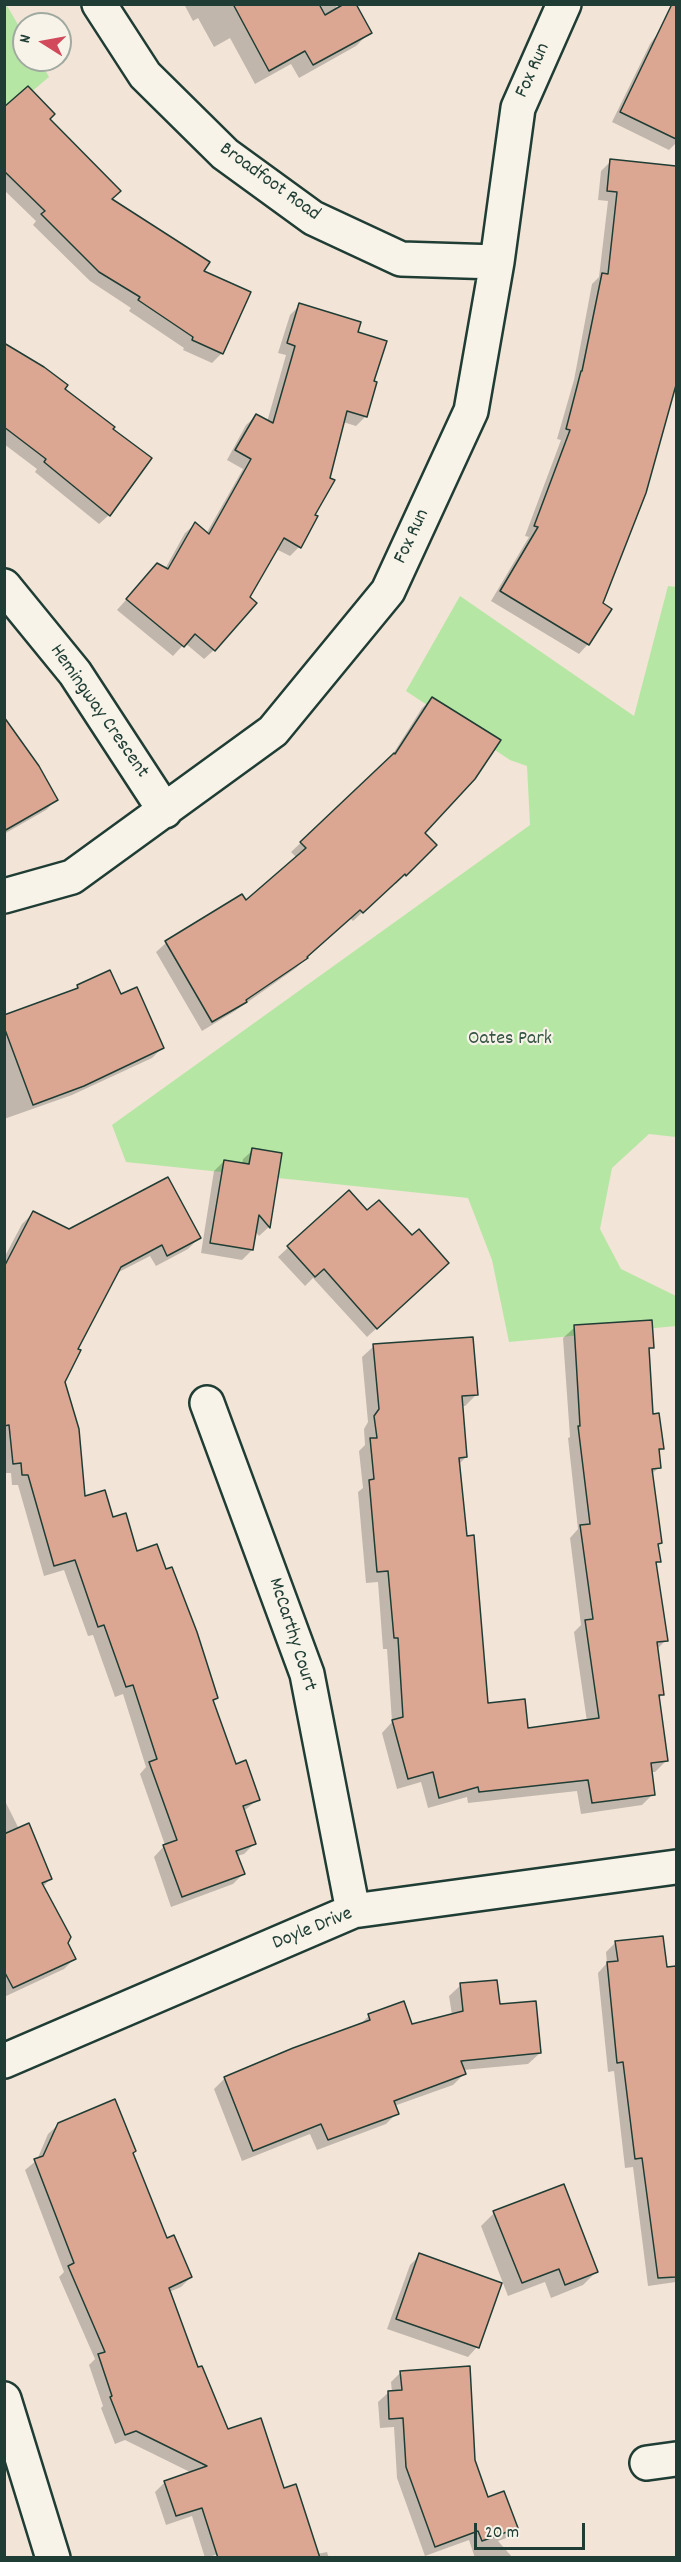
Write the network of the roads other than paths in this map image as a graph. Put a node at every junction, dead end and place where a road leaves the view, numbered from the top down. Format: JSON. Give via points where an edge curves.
{"nodes":[{"id":1,"x":99,"y":4,"type":"edge"},
{"id":2,"x":564,"y":4,"type":"edge"},
{"id":3,"x":497,"y":262,"type":"junction"},
{"id":4,"x":4,"y":586,"type":"edge"},
{"id":5,"x":165,"y":811,"type":"junction"},
{"id":6,"x":4,"y":896,"type":"edge"},
{"id":7,"x":207,"y":1403,"type":"dead end"},
{"id":8,"x":676,"y":1867,"type":"edge"},
{"id":9,"x":353,"y":1911,"type":"junction"},
{"id":10,"x":4,"y":2061,"type":"edge"},
{"id":11,"x":4,"y":2399,"type":"edge"},
{"id":12,"x":53,"y":2558,"type":"edge"}],
"edges":[{"from":1,"to":3,"type":"street","name":"Broadfoot Road","via":[[145,75],[225,154],[313,218],[401,260]]},
{"from":2,"to":3,"type":"street","name":"Fox Run","via":[[518,108]]},
{"from":3,"to":5,"type":"street","name":"Fox Run","via":[[471,411],[388,591],[273,731]]},
{"from":4,"to":5,"type":"street","name":"Hemingway Crescent","via":[[75,673]]},
{"from":5,"to":6,"type":"street","name":"Fox Run","via":[[72,877]]},
{"from":7,"to":9,"type":"street","name":"McCarthy Court","via":[[307,1674]]},
{"from":8,"to":9,"type":"street","name":"Doyle Drive"},
{"from":9,"to":10,"type":"street","name":"Doyle Drive"},
{"from":11,"to":12,"type":"street"}]}
